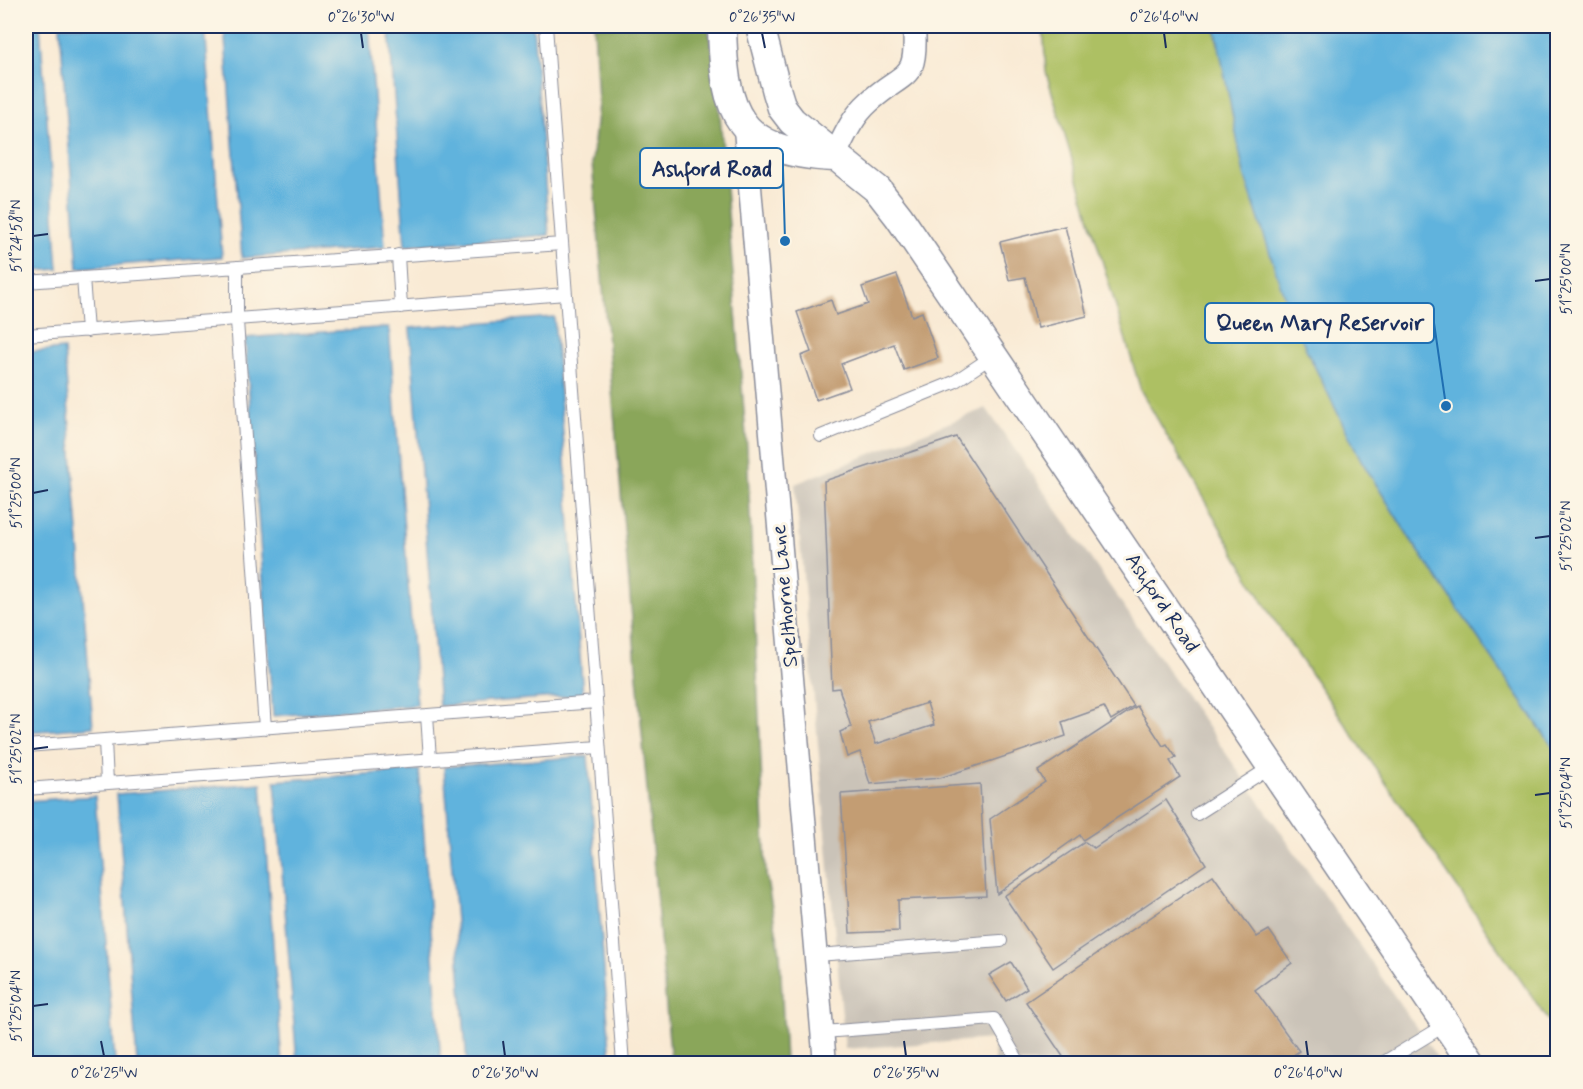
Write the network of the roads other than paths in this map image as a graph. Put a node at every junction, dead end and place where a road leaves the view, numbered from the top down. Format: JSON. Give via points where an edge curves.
{"nodes":[{"id":1,"x":546,"y":26,"type":"edge"},
{"id":2,"x":722,"y":26,"type":"edge"},
{"id":3,"x":737,"y":26,"type":"edge"},
{"id":4,"x":760,"y":26,"type":"edge"},
{"id":5,"x":914,"y":26,"type":"edge"},
{"id":6,"x":745,"y":129,"type":"junction"},
{"id":7,"x":834,"y":157,"type":"junction"},
{"id":8,"x":562,"y":244,"type":"junction"},
{"id":9,"x":399,"y":255,"type":"junction"},
{"id":10,"x":237,"y":267,"type":"junction"},
{"id":11,"x":83,"y":278,"type":"junction"},
{"id":12,"x":26,"y":282,"type":"edge"},
{"id":13,"x":566,"y":294,"type":"junction"},
{"id":14,"x":401,"y":307,"type":"junction"},
{"id":15,"x":237,"y":321,"type":"junction"},
{"id":16,"x":87,"y":331,"type":"junction"},
{"id":17,"x":26,"y":335,"type":"edge"},
{"id":18,"x":994,"y":355,"type":"junction"},
{"id":19,"x":821,"y":436,"type":"dead end"},
{"id":20,"x":596,"y":702,"type":"junction"},
{"id":21,"x":427,"y":716,"type":"junction"},
{"id":22,"x":265,"y":728,"type":"junction"},
{"id":23,"x":105,"y":740,"type":"junction"},
{"id":24,"x":26,"y":746,"type":"edge"},
{"id":25,"x":599,"y":747,"type":"junction"},
{"id":26,"x":430,"y":759,"type":"junction"},
{"id":27,"x":1272,"y":765,"type":"junction"},
{"id":28,"x":107,"y":783,"type":"junction"},
{"id":29,"x":26,"y":789,"type":"edge"},
{"id":30,"x":1197,"y":814,"type":"dead end"},
{"id":31,"x":1001,"y":941,"type":"dead end"},
{"id":32,"x":817,"y":955,"type":"junction"},
{"id":33,"x":1447,"y":1024,"type":"junction"},
{"id":34,"x":823,"y":1032,"type":"junction"},
{"id":35,"x":623,"y":1064,"type":"edge"},
{"id":36,"x":825,"y":1064,"type":"edge"},
{"id":37,"x":1020,"y":1064,"type":"edge"},
{"id":38,"x":1381,"y":1064,"type":"edge"},
{"id":39,"x":1473,"y":1064,"type":"edge"}],
"edges":[{"from":1,"to":8,"type":"lane"},
{"from":2,"to":6,"type":"street","via":[[726,89]]},
{"from":3,"to":6,"type":"street","via":[[745,84]]},
{"from":4,"to":7,"type":"street","name":"Ashford Road","via":[[782,108]]},
{"from":5,"to":7,"type":"street","via":[[914,65],[853,120]]},
{"from":6,"to":7,"type":"street","name":"Ashford Road","via":[[793,151]]},
{"from":6,"to":32,"type":"street","name":"Spelthorne Lane"},
{"from":7,"to":18,"type":"street","name":"Ashford Road","via":[[878,190]]},
{"from":8,"to":9,"type":"lane"},
{"from":8,"to":13,"type":"lane"},
{"from":9,"to":10,"type":"lane"},
{"from":9,"to":14,"type":"lane"},
{"from":10,"to":11,"type":"lane"},
{"from":10,"to":15,"type":"lane"},
{"from":11,"to":12,"type":"lane"},
{"from":11,"to":16,"type":"lane"},
{"from":13,"to":14,"type":"lane"},
{"from":13,"to":20,"type":"lane"},
{"from":14,"to":15,"type":"lane"},
{"from":15,"to":16,"type":"lane"},
{"from":15,"to":22,"type":"lane"},
{"from":16,"to":17,"type":"lane"},
{"from":18,"to":19,"type":"lane","via":[[954,382]]},
{"from":18,"to":27,"type":"street","name":"Ashford Road"},
{"from":20,"to":21,"type":"lane"},
{"from":20,"to":25,"type":"lane"},
{"from":21,"to":22,"type":"lane"},
{"from":21,"to":26,"type":"lane"},
{"from":22,"to":23,"type":"lane"},
{"from":23,"to":24,"type":"lane"},
{"from":23,"to":28,"type":"lane"},
{"from":25,"to":26,"type":"lane"},
{"from":25,"to":35,"type":"lane"},
{"from":26,"to":28,"type":"lane"},
{"from":27,"to":30,"type":"lane"},
{"from":27,"to":33,"type":"street","name":"Ashford Road"},
{"from":28,"to":29,"type":"lane"},
{"from":31,"to":32,"type":"lane"},
{"from":32,"to":34,"type":"street","name":"Spelthorne Lane"},
{"from":33,"to":38,"type":"lane"},
{"from":33,"to":39,"type":"street","name":"Ashford Road"},
{"from":34,"to":36,"type":"street","name":"Spelthorne Lane"},
{"from":34,"to":37,"type":"lane","via":[[994,1019]]}]}
